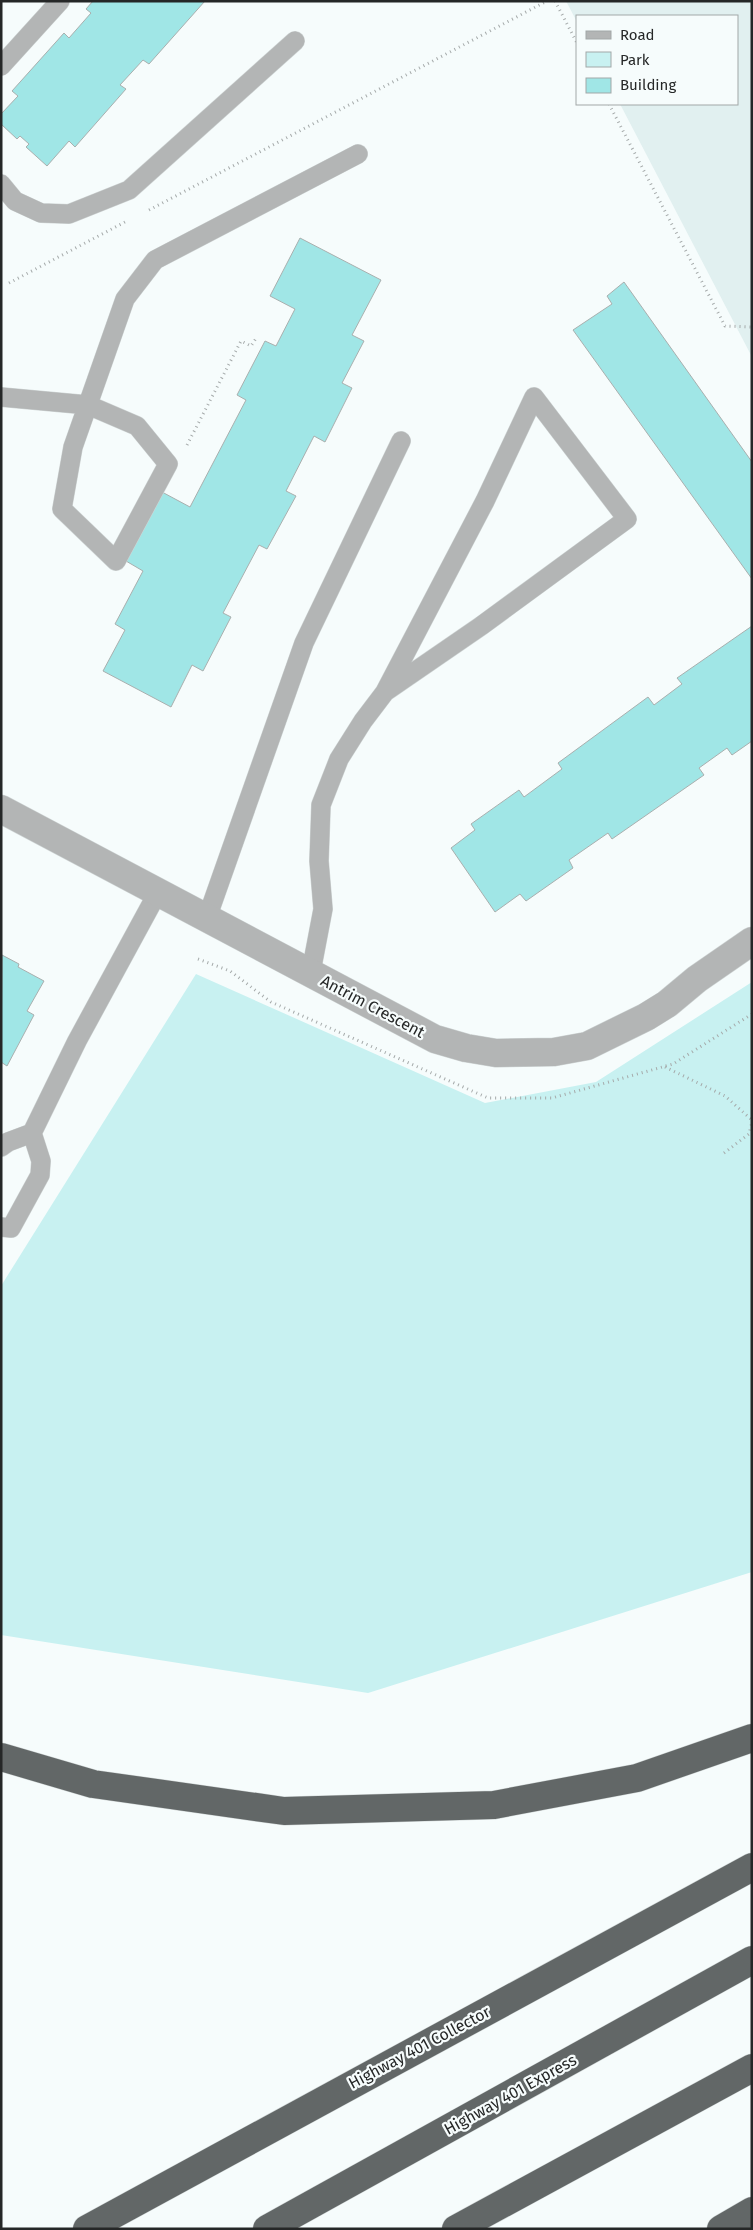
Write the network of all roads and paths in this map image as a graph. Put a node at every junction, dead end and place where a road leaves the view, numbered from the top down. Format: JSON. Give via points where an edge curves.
{"nodes":[{"id":1,"x":60,"y":1,"type":"edge"},
{"id":2,"x":547,"y":1,"type":"edge"},
{"id":3,"x":555,"y":1,"type":"edge"},
{"id":4,"x":576,"y":41,"type":"edge"},
{"id":5,"x":295,"y":42,"type":"dead end"},
{"id":6,"x":1,"y":66,"type":"edge"},
{"id":7,"x":610,"y":105,"type":"edge"},
{"id":8,"x":358,"y":154,"type":"dead end"},
{"id":9,"x":1,"y":184,"type":"edge"},
{"id":10,"x":141,"y":214,"type":"dead end"},
{"id":11,"x":132,"y":218,"type":"dead end"},
{"id":12,"x":9,"y":283,"type":"dead end"},
{"id":13,"x":752,"y":327,"type":"edge"},
{"id":14,"x":1,"y":397,"type":"edge"},
{"id":15,"x":88,"y":405,"type":"junction"},
{"id":16,"x":401,"y":440,"type":"dead end"},
{"id":17,"x":385,"y":692,"type":"junction"},
{"id":18,"x":1,"y":809,"type":"edge"},
{"id":19,"x":158,"y":892,"type":"junction"},
{"id":20,"x":207,"y":918,"type":"junction"},
{"id":21,"x":752,"y":940,"type":"edge"},
{"id":22,"x":311,"y":972,"type":"junction"},
{"id":23,"x":664,"y":1067,"type":"dead end"},
{"id":24,"x":752,"y":1121,"type":"edge"},
{"id":25,"x":32,"y":1133,"type":"junction"},
{"id":26,"x":1,"y":1147,"type":"edge"},
{"id":27,"x":724,"y":1152,"type":"dead end"},
{"id":28,"x":1,"y":1227,"type":"edge"},
{"id":29,"x":752,"y":1738,"type":"edge"},
{"id":30,"x":1,"y":1757,"type":"edge"},
{"id":31,"x":752,"y":1867,"type":"edge"},
{"id":32,"x":752,"y":1960,"type":"edge"},
{"id":33,"x":752,"y":2068,"type":"edge"},
{"id":34,"x":752,"y":2211,"type":"edge"},
{"id":35,"x":87,"y":2229,"type":"edge"},
{"id":36,"x":267,"y":2229,"type":"edge"},
{"id":37,"x":456,"y":2229,"type":"edge"},
{"id":38,"x":721,"y":2229,"type":"edge"}],
"edges":[{"from":1,"to":6,"type":"lane"},
{"from":2,"to":10,"type":"path"},
{"from":3,"to":4,"type":"path"},
{"from":5,"to":9,"type":"lane","via":[[129,190],[69,214],[41,213],[14,201]]},
{"from":7,"to":13,"type":"path","via":[[725,326]]},
{"from":8,"to":15,"type":"lane","via":[[155,260],[125,299]]},
{"from":11,"to":12,"type":"path"},
{"from":14,"to":15,"type":"lane"},
{"from":15,"to":15,"type":"lane","via":[[73,447],[62,509],[116,561],[168,464],[137,426]]},
{"from":16,"to":20,"type":"lane","via":[[304,642]]},
{"from":17,"to":17,"type":"lane","via":[[485,501],[534,397],[627,520]]},
{"from":17,"to":22,"type":"lane","via":[[339,759],[320,805],[319,861],[323,909]]},
{"from":18,"to":19,"type":"street","name":"Antrim Crescent"},
{"from":19,"to":20,"type":"street","name":"Antrim Crescent"},
{"from":19,"to":25,"type":"lane","via":[[77,1041]]},
{"from":20,"to":22,"type":"street","name":"Antrim Crescent"},
{"from":21,"to":22,"type":"street","name":"Antrim Crescent","via":[[646,1017],[587,1046],[554,1052],[496,1053],[435,1039]]},
{"from":23,"to":24,"type":"path","via":[[725,1096]]},
{"from":24,"to":27,"type":"path","via":[[748,1134]]},
{"from":25,"to":26,"type":"lane"},
{"from":25,"to":28,"type":"lane","via":[[41,1161],[40,1175],[11,1228]]},
{"from":29,"to":30,"type":"highway","via":[[637,1778],[494,1805],[284,1811],[93,1784]]},
{"from":31,"to":35,"type":"highway","name":"Highway 401 Collector"},
{"from":32,"to":36,"type":"highway","name":"Highway 401 Express"},
{"from":33,"to":37,"type":"highway"},
{"from":34,"to":38,"type":"highway"}]}
